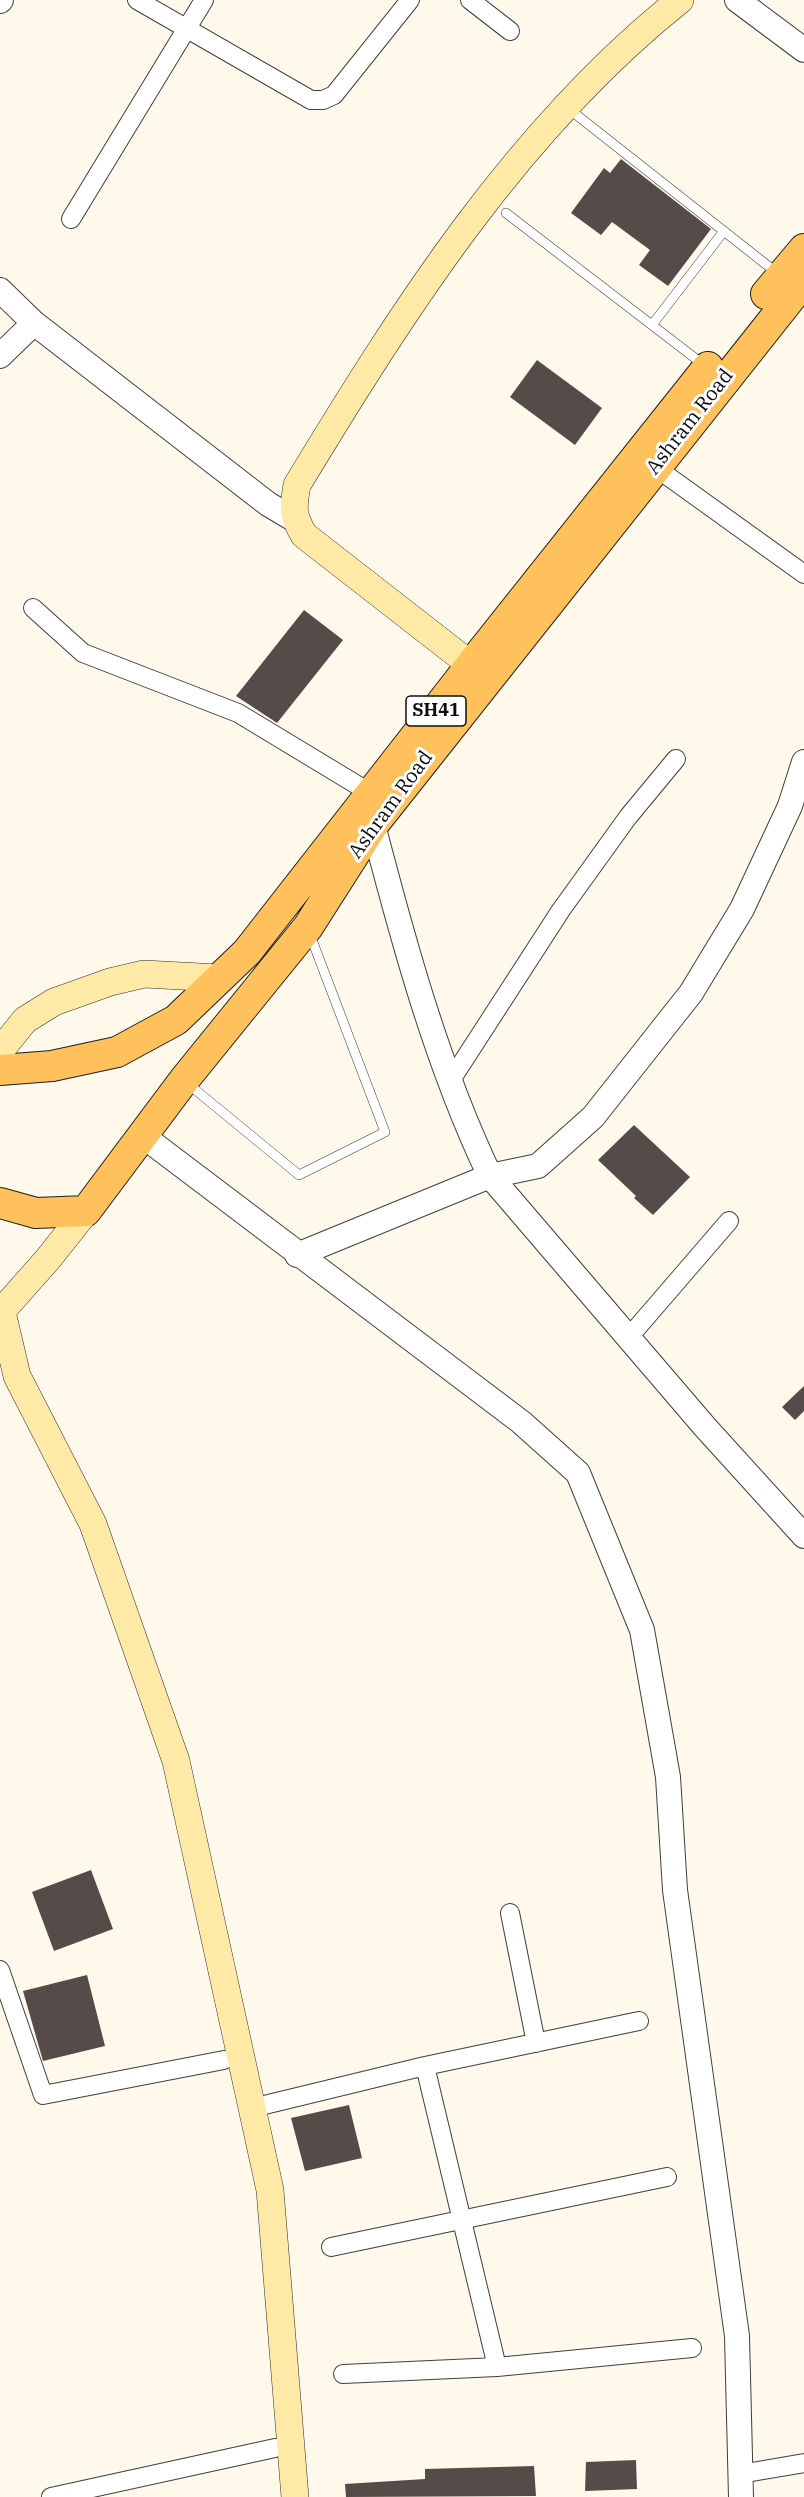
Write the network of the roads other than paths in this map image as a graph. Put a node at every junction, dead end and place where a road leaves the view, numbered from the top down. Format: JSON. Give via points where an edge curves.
{"nodes":[{"id":1,"x":137,"y":0,"type":"edge"},
{"id":2,"x":204,"y":0,"type":"edge"},
{"id":3,"x":410,"y":0,"type":"edge"},
{"id":4,"x":470,"y":0,"type":"edge"},
{"id":5,"x":680,"y":0,"type":"edge"},
{"id":6,"x":737,"y":0,"type":"edge"},
{"id":7,"x":186,"y":28,"type":"junction"},
{"id":8,"x":510,"y":32,"type":"dead end"},
{"id":9,"x":804,"y":50,"type":"edge"},
{"id":10,"x":567,"y":107,"type":"junction"},
{"id":11,"x":506,"y":213,"type":"dead end"},
{"id":12,"x":71,"y":219,"type":"dead end"},
{"id":13,"x":724,"y":231,"type":"junction"},
{"id":14,"x":804,"y":249,"type":"edge"},
{"id":15,"x":0,"y":290,"type":"edge"},
{"id":16,"x":795,"y":291,"type":"edge"},
{"id":17,"x":34,"y":323,"type":"junction"},
{"id":18,"x":652,"y":325,"type":"junction"},
{"id":19,"x":0,"y":356,"type":"edge"},
{"id":20,"x":707,"y":368,"type":"junction"},
{"id":21,"x":655,"y":467,"type":"junction"},
{"id":22,"x":295,"y":520,"type":"junction"},
{"id":23,"x":804,"y":574,"type":"edge"},
{"id":24,"x":33,"y":608,"type":"dead end"},
{"id":25,"x":471,"y":665,"type":"junction"},
{"id":26,"x":676,"y":759,"type":"dead end"},
{"id":27,"x":804,"y":762,"type":"edge"},
{"id":28,"x":372,"y":794,"type":"junction"},
{"id":29,"x":373,"y":825,"type":"junction"},
{"id":30,"x":308,"y":927,"type":"junction"},
{"id":31,"x":219,"y":978,"type":"junction"},
{"id":32,"x":0,"y":1051,"type":"edge"},
{"id":33,"x":0,"y":1071,"type":"edge"},
{"id":34,"x":184,"y":1080,"type":"junction"},
{"id":35,"x":451,"y":1080,"type":"junction"},
{"id":36,"x":143,"y":1136,"type":"junction"},
{"id":37,"x":490,"y":1176,"type":"junction"},
{"id":38,"x":0,"y":1203,"type":"edge"},
{"id":39,"x":86,"y":1211,"type":"junction"},
{"id":40,"x":729,"y":1221,"type":"dead end"},
{"id":41,"x":297,"y":1255,"type":"junction"},
{"id":42,"x":1,"y":1312,"type":"edge"},
{"id":43,"x":629,"y":1337,"type":"junction"},
{"id":44,"x":0,"y":1376,"type":"edge"},
{"id":45,"x":804,"y":1536,"type":"edge"},
{"id":46,"x":510,"y":1913,"type":"dead end"},
{"id":47,"x":0,"y":1970,"type":"edge"},
{"id":48,"x":639,"y":2021,"type":"dead end"},
{"id":49,"x":536,"y":2043,"type":"junction"},
{"id":50,"x":224,"y":2060,"type":"junction"},
{"id":51,"x":425,"y":2066,"type":"junction"},
{"id":52,"x":252,"y":2108,"type":"junction"},
{"id":53,"x":667,"y":2177,"type":"dead end"},
{"id":54,"x":462,"y":2221,"type":"junction"},
{"id":55,"x":331,"y":2247,"type":"dead end"},
{"id":56,"x":692,"y":2348,"type":"dead end"},
{"id":57,"x":497,"y":2367,"type":"junction"},
{"id":58,"x":343,"y":2374,"type":"dead end"},
{"id":59,"x":275,"y":2448,"type":"junction"},
{"id":60,"x":804,"y":2463,"type":"edge"},
{"id":61,"x":740,"y":2486,"type":"edge"},
{"id":62,"x":51,"y":2497,"type":"edge"},
{"id":63,"x":278,"y":2497,"type":"edge"},
{"id":64,"x":295,"y":2497,"type":"edge"}],
"edges":[{"from":1,"to":7,"type":"street"},
{"from":2,"to":7,"type":"street"},
{"from":3,"to":7,"type":"street","via":[[334,95],[323,100],[310,100]]},
{"from":4,"to":8,"type":"street"},
{"from":5,"to":10,"type":"main road","via":[[648,25]]},
{"from":6,"to":9,"type":"street"},
{"from":7,"to":12,"type":"street"},
{"from":10,"to":13,"type":"lane"},
{"from":10,"to":22,"type":"main road","via":[[486,202],[364,374],[297,485]]},
{"from":11,"to":18,"type":"lane"},
{"from":13,"to":16,"type":"lane"},
{"from":13,"to":18,"type":"lane"},
{"from":14,"to":16,"type":"main road","name":"Ashram Road","number":"SH41"},
{"from":15,"to":17,"type":"street"},
{"from":16,"to":20,"type":"main road","name":"Ashram Road","number":"SH41"},
{"from":16,"to":21,"type":"main road","name":"Ashram Road"},
{"from":17,"to":19,"type":"street"},
{"from":17,"to":22,"type":"street","via":[[268,504]]},
{"from":18,"to":20,"type":"lane"},
{"from":20,"to":25,"type":"main road","name":"Ashram Road","number":"SH41"},
{"from":21,"to":23,"type":"street"},
{"from":21,"to":29,"type":"main road","name":"Ashram Road"},
{"from":22,"to":25,"type":"main road","via":[[304,535]]},
{"from":24,"to":28,"type":"street","via":[[83,653],[238,713]]},
{"from":25,"to":28,"type":"main road","name":"Ashram Road","number":"SH41"},
{"from":26,"to":35,"type":"street","via":[[628,817],[561,910]]},
{"from":27,"to":37,"type":"street","via":[[790,806],[742,909],[691,993],[593,1117],[538,1166]]},
{"from":28,"to":31,"type":"main road","name":"Ashram Road","number":"SH41","via":[[247,952]]},
{"from":29,"to":30,"type":"main road","name":"Ashram Road"},
{"from":29,"to":35,"type":"street","via":[[406,951]]},
{"from":30,"to":34,"type":"main road","name":"Ashram Road"},
{"from":30,"to":34,"type":"lane","via":[[385,1132],[299,1175]]},
{"from":31,"to":32,"type":"main road","via":[[144,974],[110,982],[54,1002],[25,1020]]},
{"from":31,"to":33,"type":"main road","name":"Ashram Road","number":"SH41","via":[[176,1020],[117,1052],[52,1066]]},
{"from":34,"to":36,"type":"main road","name":"Ashram Road"},
{"from":35,"to":37,"type":"street","via":[[467,1128]]},
{"from":36,"to":39,"type":"main road","name":"Ashram Road"},
{"from":36,"to":41,"type":"street"},
{"from":37,"to":41,"type":"street"},
{"from":37,"to":43,"type":"street"},
{"from":38,"to":39,"type":"main road","via":[[36,1213]]},
{"from":39,"to":42,"type":"main road"},
{"from":40,"to":43,"type":"street"},
{"from":41,"to":61,"type":"street","via":[[521,1422],[578,1473],[642,1629],[668,1777],[675,1890],[737,2336]]},
{"from":42,"to":52,"type":"main road","via":[[17,1376],[93,1524],[176,1761]]},
{"from":43,"to":45,"type":"street"},
{"from":44,"to":50,"type":"main road","via":[[78,1531],[160,1766]]},
{"from":46,"to":49,"type":"street"},
{"from":47,"to":50,"type":"street","via":[[43,2095]]},
{"from":48,"to":49,"type":"street"},
{"from":49,"to":51,"type":"street"},
{"from":50,"to":59,"type":"main road","via":[[253,2192]]},
{"from":51,"to":52,"type":"street"},
{"from":51,"to":54,"type":"street"},
{"from":52,"to":64,"type":"main road","via":[[270,2190]]},
{"from":53,"to":54,"type":"street"},
{"from":54,"to":55,"type":"street"},
{"from":54,"to":57,"type":"street"},
{"from":56,"to":57,"type":"street"},
{"from":57,"to":58,"type":"street"},
{"from":59,"to":62,"type":"street"},
{"from":59,"to":63,"type":"main road"},
{"from":60,"to":61,"type":"street"}]}
